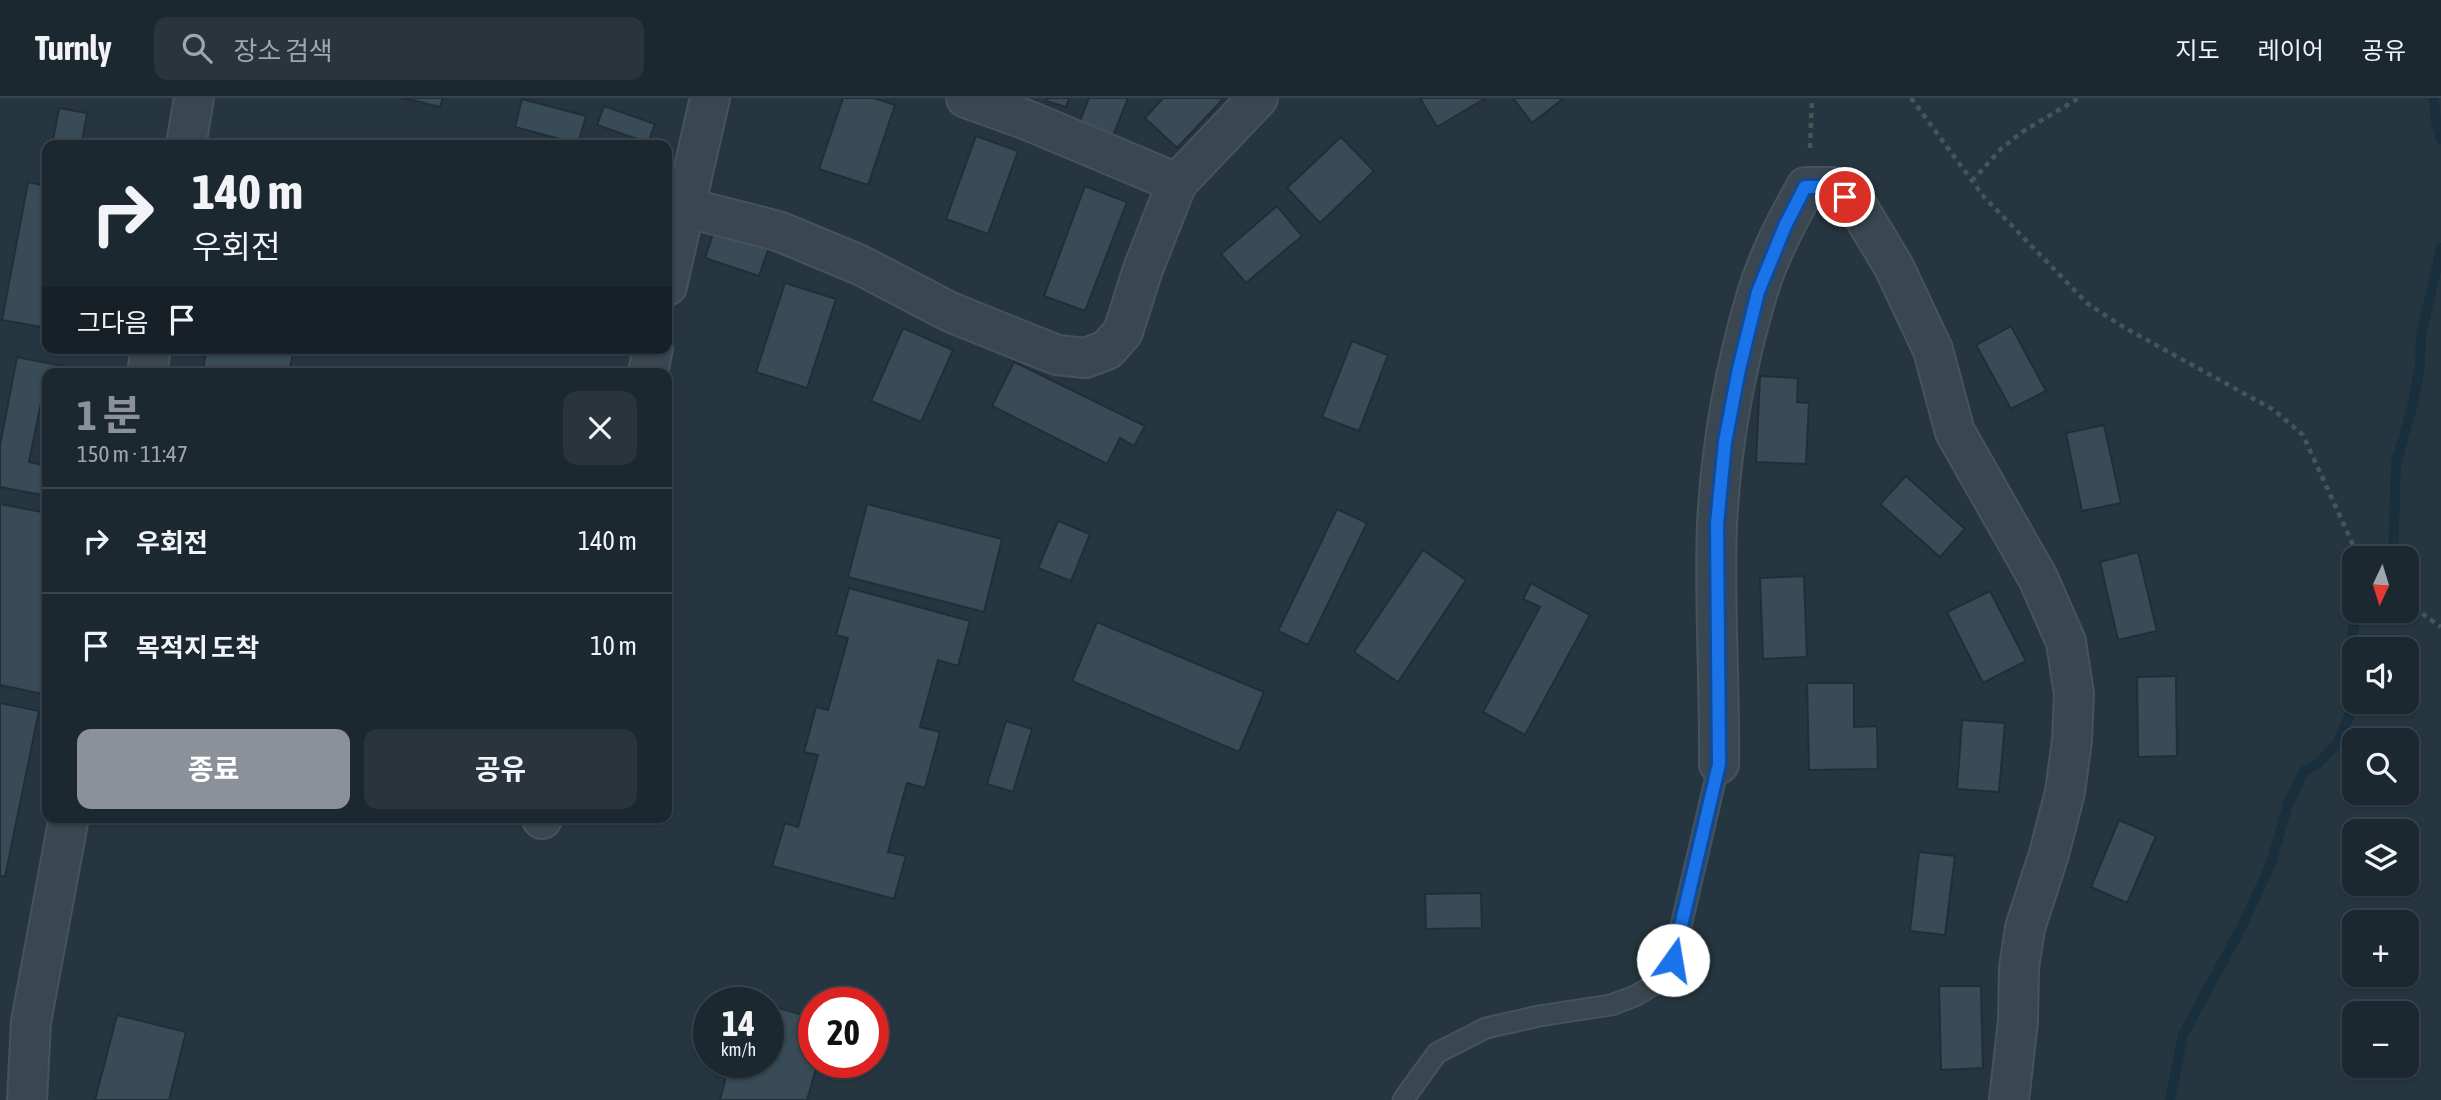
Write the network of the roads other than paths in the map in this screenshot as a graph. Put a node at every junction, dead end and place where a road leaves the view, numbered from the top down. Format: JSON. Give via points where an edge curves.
{"nodes":[{"id":1,"x":194,"y":98,"type":"edge"},
{"id":2,"x":710,"y":98,"type":"edge"},
{"id":3,"x":966,"y":98,"type":"edge"},
{"id":4,"x":1258,"y":98,"type":"edge"},
{"id":5,"x":188,"y":140,"type":"edge"},
{"id":6,"x":1177,"y":183,"type":"junction"},
{"id":7,"x":684,"y":207,"type":"junction"},
{"id":8,"x":672,"y":263,"type":"edge"},
{"id":9,"x":1719,"y":764,"type":"joint"},
{"id":10,"x":68,"y":823,"type":"edge"},
{"id":11,"x":27,"y":1100,"type":"edge"},
{"id":12,"x":1403,"y":1100,"type":"edge"},
{"id":13,"x":2009,"y":1100,"type":"edge"}],
"edges":[{"from":1,"to":5,"type":"street"},
{"from":2,"to":7,"type":"street"},
{"from":3,"to":6,"type":"street"},
{"from":4,"to":6,"type":"street"},
{"from":6,"to":7,"type":"street","via":[[1123,332],[1107,350],[1085,358],[1057,355],[950,312],[860,265],[778,231]]},
{"from":7,"to":8,"type":"street"},
{"from":9,"to":12,"type":"lane","via":[[1673,960],[1660,981],[1611,1005],[1486,1028],[1437,1053]]},
{"from":9,"to":13,"type":"street","via":[[1717,524],[1725,442],[1739,369],[1758,292],[1785,226],[1805,187],[1832,187],[1858,207],[1895,267],[1933,350],[1955,432],[2038,578],[2066,642],[2074,694],[2072,740],[2065,792],[2025,928]]},
{"from":10,"to":11,"type":"street","via":[[31,1022]]}]}
